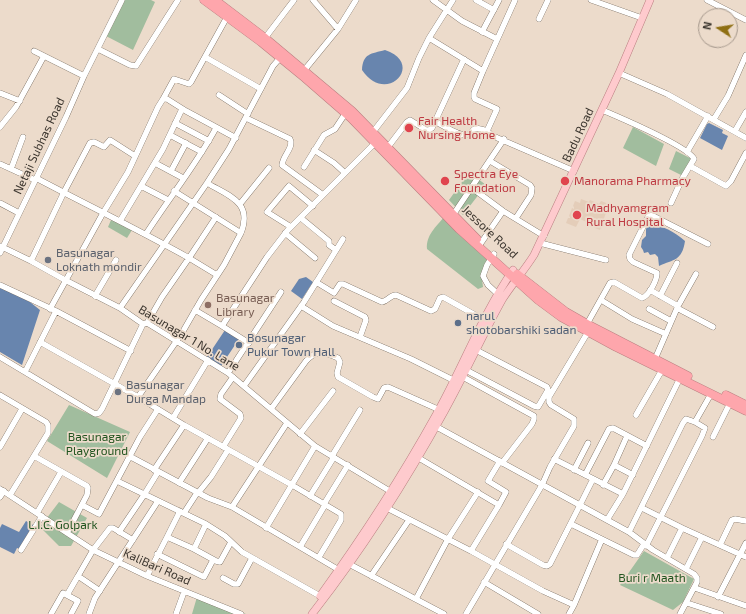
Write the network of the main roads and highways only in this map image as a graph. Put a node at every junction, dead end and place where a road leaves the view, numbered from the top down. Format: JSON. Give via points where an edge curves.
{"nodes":[{"id":1,"x":204,"y":0,"type":"edge"},
{"id":2,"x":214,"y":0,"type":"edge"},
{"id":3,"x":650,"y":0,"type":"edge"},
{"id":4,"x":303,"y":72,"type":"junction"},
{"id":5,"x":427,"y":193,"type":"junction"},
{"id":6,"x":493,"y":256,"type":"junction"},
{"id":7,"x":514,"y":275,"type":"junction"},
{"id":8,"x":487,"y":321,"type":"junction"},
{"id":9,"x":588,"y":328,"type":"junction"},
{"id":10,"x":461,"y":378,"type":"junction"},
{"id":11,"x":746,"y":405,"type":"edge"},
{"id":12,"x":442,"y":410,"type":"junction"},
{"id":13,"x":746,"y":411,"type":"edge"},
{"id":14,"x":393,"y":493,"type":"junction"},
{"id":15,"x":307,"y":614,"type":"edge"},
{"id":16,"x":312,"y":614,"type":"edge"}],
"edges":[{"from":1,"to":4,"type":"highway","via":[[280,58]]},
{"from":2,"to":4,"type":"highway","name":"Jessore Road","via":[[265,38]]},
{"from":3,"to":7,"type":"main road","name":"Badu Road","via":[[544,236],[528,265]]},
{"from":4,"to":5,"type":"highway"},
{"from":4,"to":5,"type":"highway","name":"Jessore Road","via":[[352,111],[388,147]]},
{"from":5,"to":6,"type":"highway","name":"Jessore Road","via":[[453,215]]},
{"from":5,"to":6,"type":"highway","via":[[459,229]]},
{"from":6,"to":7,"type":"highway","name":"Jessore Road"},
{"from":7,"to":8,"type":"main road","name":"Badu Road"},
{"from":7,"to":9,"type":"highway","name":"Jessore Road"},
{"from":8,"to":10,"type":"main road"},
{"from":8,"to":10,"type":"main road","via":[[476,350]]},
{"from":9,"to":11,"type":"highway","name":"Jessore Road"},
{"from":9,"to":13,"type":"highway","name":"Jessore Road","via":[[662,370]]},
{"from":10,"to":12,"type":"main road"},
{"from":12,"to":14,"type":"main road"},
{"from":12,"to":14,"type":"main road","via":[[417,457]]},
{"from":14,"to":15,"type":"main road"},
{"from":14,"to":16,"type":"main road","via":[[387,508]]}]}
